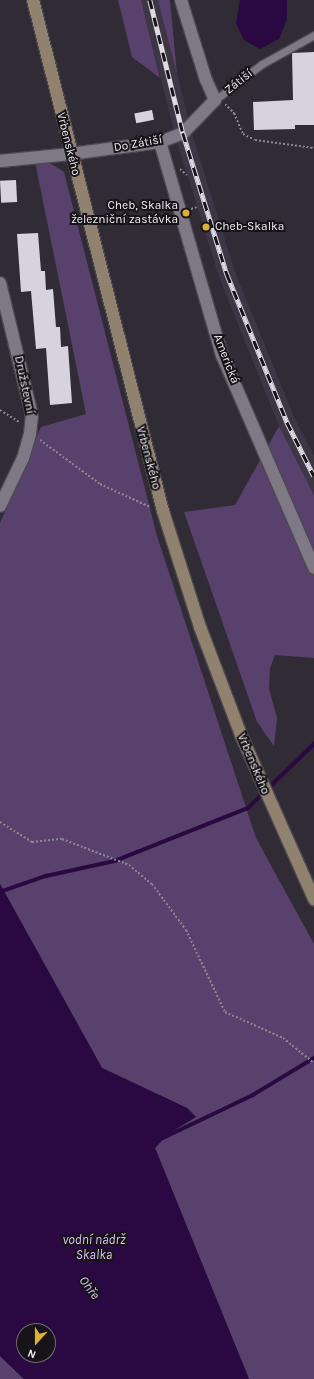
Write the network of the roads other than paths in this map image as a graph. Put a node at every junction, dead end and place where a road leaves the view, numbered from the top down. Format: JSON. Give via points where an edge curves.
{"nodes":[{"id":1,"x":33,"y":0,"type":"edge"},
{"id":2,"x":181,"y":0,"type":"edge"},
{"id":3,"x":314,"y":35,"type":"edge"},
{"id":4,"x":215,"y":100,"type":"junction"},
{"id":5,"x":160,"y":142,"type":"junction"},
{"id":6,"x":70,"y":154,"type":"junction"},
{"id":7,"x":0,"y":161,"type":"edge"},
{"id":8,"x":0,"y":283,"type":"edge"},
{"id":9,"x":0,"y":506,"type":"edge"},
{"id":10,"x":314,"y":568,"type":"edge"},
{"id":11,"x":314,"y":899,"type":"edge"}],
"edges":[{"from":1,"to":6,"type":"main road","name":"Vrbenského"},
{"from":2,"to":4,"type":"street","name":"Zátiší","via":[[206,80]]},
{"from":3,"to":4,"type":"lane","name":"Zátiší","via":[[262,64]]},
{"from":4,"to":5,"type":"street","name":"Do Zátiší","via":[[183,133]]},
{"from":5,"to":6,"type":"street","name":"Do Zátiší"},
{"from":5,"to":10,"type":"street","name":"Americká","via":[[222,355]]},
{"from":6,"to":7,"type":"street","name":"Do Zátiší"},
{"from":6,"to":11,"type":"main road","name":"Vrbenského","via":[[163,511],[200,626],[241,735]]},
{"from":8,"to":9,"type":"street","name":"Družstevní","via":[[32,415],[30,434]]}]}
